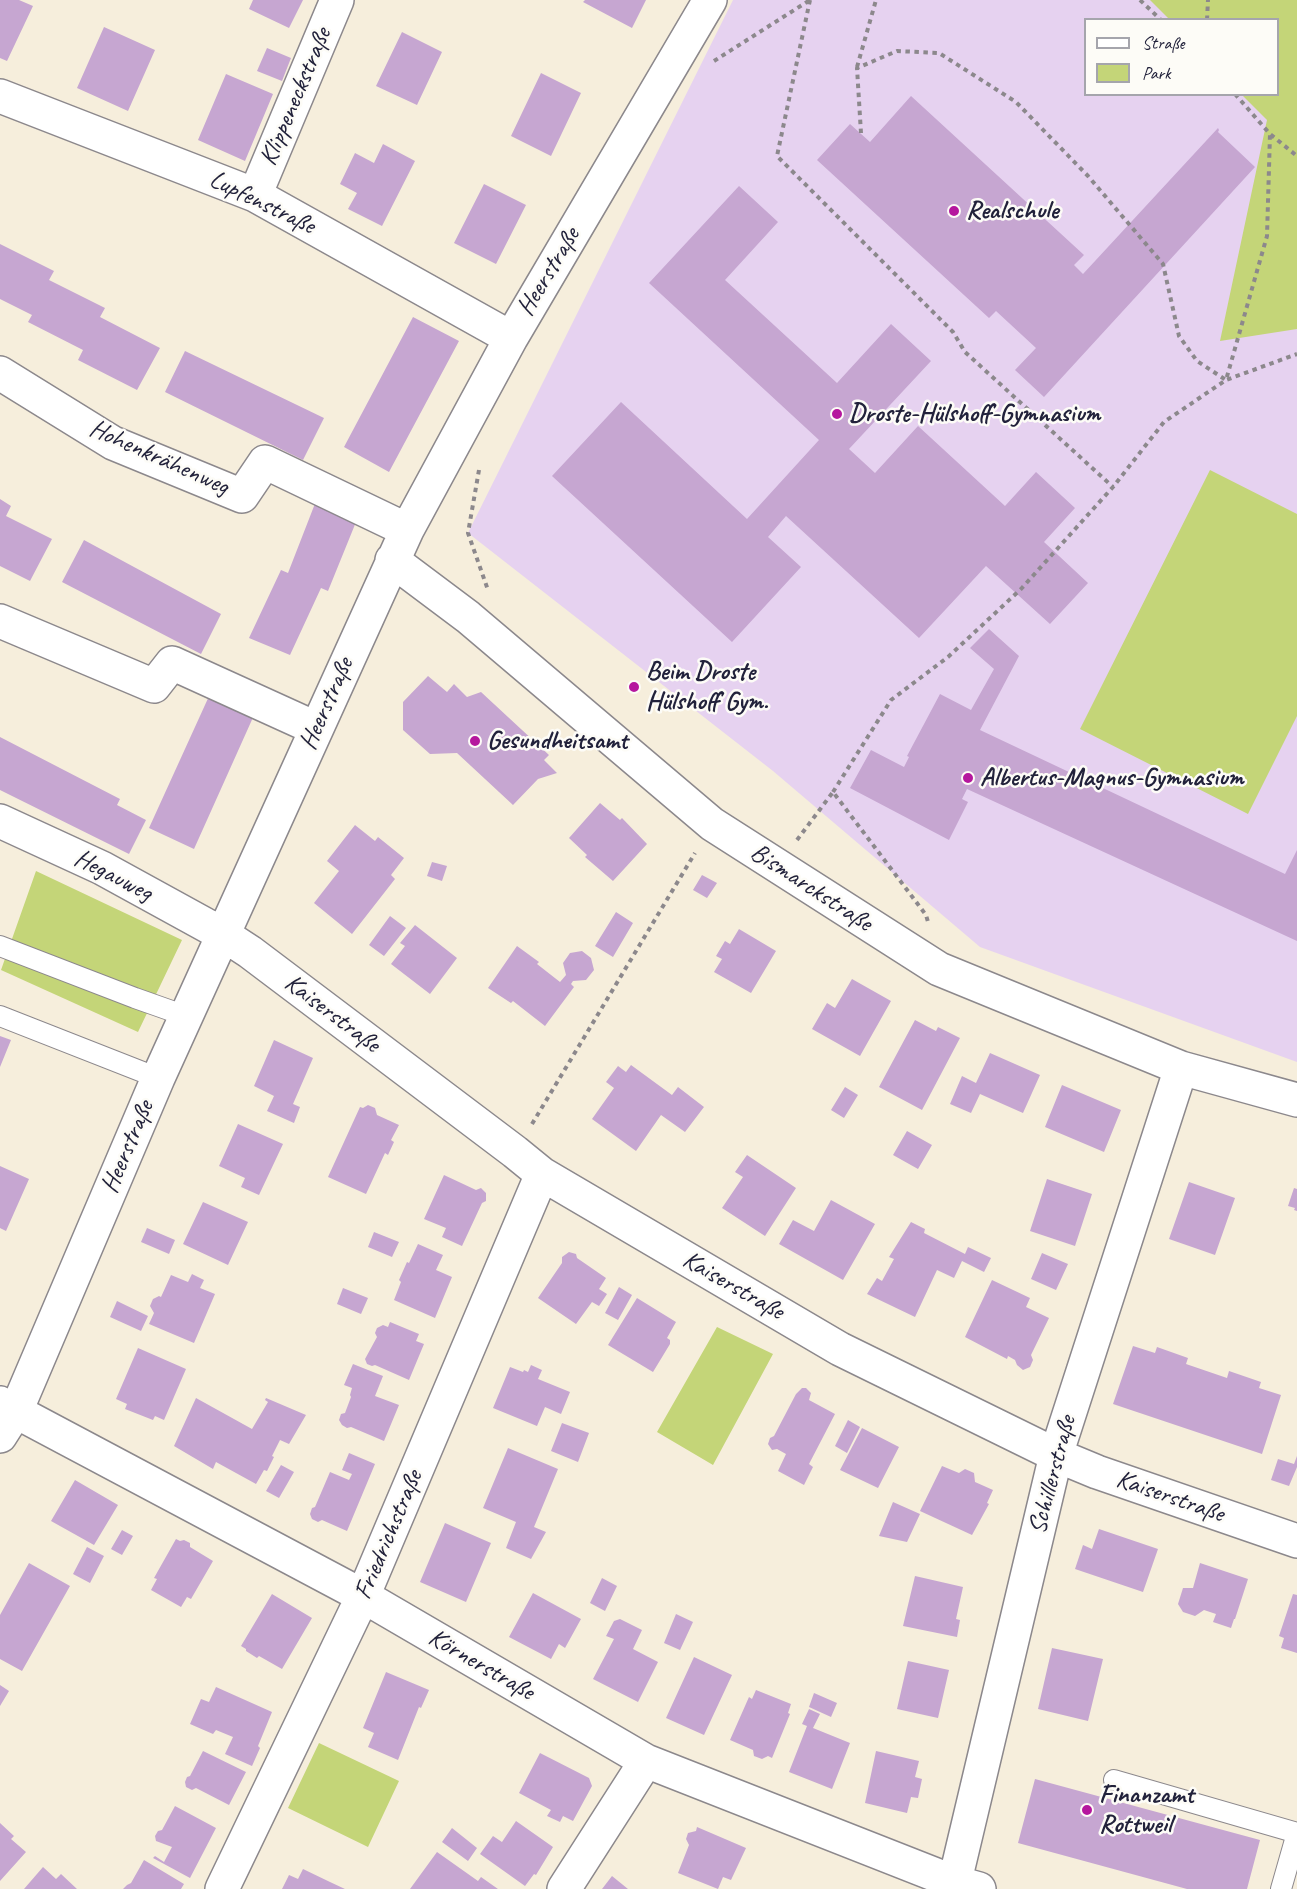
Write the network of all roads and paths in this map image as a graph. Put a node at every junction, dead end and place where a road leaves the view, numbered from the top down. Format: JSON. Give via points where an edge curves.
{"nodes":[{"id":1,"x":337,"y":0,"type":"edge"},
{"id":2,"x":710,"y":0,"type":"edge"},
{"id":3,"x":876,"y":0,"type":"edge"},
{"id":4,"x":1140,"y":0,"type":"edge"},
{"id":5,"x":1208,"y":0,"type":"edge"},
{"id":6,"x":1159,"y":18,"type":"edge"},
{"id":7,"x":1207,"y":18,"type":"edge"},
{"id":8,"x":709,"y":64,"type":"dead end"},
{"id":9,"x":857,"y":68,"type":"junction"},
{"id":10,"x":0,"y":96,"type":"edge"},
{"id":11,"x":1236,"y":96,"type":"edge"},
{"id":12,"x":861,"y":134,"type":"dead end"},
{"id":13,"x":1270,"y":134,"type":"junction"},
{"id":14,"x":1297,"y":156,"type":"edge"},
{"id":15,"x":255,"y":195,"type":"junction"},
{"id":16,"x":511,"y":338,"type":"junction"},
{"id":17,"x":1297,"y":354,"type":"edge"},
{"id":18,"x":0,"y":373,"type":"edge"},
{"id":19,"x":1226,"y":380,"type":"junction"},
{"id":20,"x":479,"y":470,"type":"dead end"},
{"id":21,"x":1113,"y":487,"type":"junction"},
{"id":22,"x":407,"y":530,"type":"junction"},
{"id":23,"x":392,"y":560,"type":"junction"},
{"id":24,"x":468,"y":616,"type":"junction"},
{"id":25,"x":0,"y":621,"type":"edge"},
{"id":26,"x":315,"y":728,"type":"junction"},
{"id":27,"x":833,"y":792,"type":"junction"},
{"id":28,"x":0,"y":821,"type":"edge"},
{"id":29,"x":712,"y":824,"type":"junction"},
{"id":30,"x":777,"y":867,"type":"junction"},
{"id":31,"x":224,"y":935,"type":"junction"},
{"id":32,"x":0,"y":946,"type":"edge"},
{"id":33,"x":939,"y":969,"type":"junction"},
{"id":34,"x":0,"y":1016,"type":"edge"},
{"id":35,"x":186,"y":1016,"type":"junction"},
{"id":36,"x":1181,"y":1068,"type":"junction"},
{"id":37,"x":158,"y":1078,"type":"junction"},
{"id":38,"x":1297,"y":1100,"type":"edge"},
{"id":39,"x":515,"y":1152,"type":"junction"},
{"id":40,"x":542,"y":1174,"type":"junction"},
{"id":41,"x":5,"y":1416,"type":"edge"},
{"id":42,"x":1056,"y":1455,"type":"junction"},
{"id":43,"x":1297,"y":1540,"type":"edge"},
{"id":44,"x":363,"y":1596,"type":"junction"},
{"id":45,"x":646,"y":1761,"type":"junction"},
{"id":46,"x":1114,"y":1780,"type":"dead end"},
{"id":47,"x":962,"y":1887,"type":"edge"},
{"id":48,"x":222,"y":1889,"type":"edge"},
{"id":49,"x":564,"y":1889,"type":"edge"},
{"id":50,"x":1281,"y":1889,"type":"edge"}],
"edges":[{"from":1,"to":15,"type":"street","name":"Klippeneckstraße"},
{"from":2,"to":16,"type":"street","name":"Heerstraße"},
{"from":3,"to":9,"type":"path"},
{"from":4,"to":6,"type":"path"},
{"from":5,"to":7,"type":"path"},
{"from":8,"to":21,"type":"path","via":[[810,0],[777,156],[953,332],[965,352]]},
{"from":9,"to":12,"type":"path"},
{"from":9,"to":19,"type":"path","via":[[897,51],[939,53],[1016,102],[1088,176],[1163,264],[1179,336],[1197,361]]},
{"from":10,"to":15,"type":"street","name":"Lupfenstraße"},
{"from":11,"to":13,"type":"path"},
{"from":13,"to":14,"type":"path"},
{"from":13,"to":19,"type":"path","via":[[1268,236]]},
{"from":15,"to":16,"type":"street","name":"Lupfenstraße"},
{"from":16,"to":22,"type":"street","name":"Heerstraße"},
{"from":17,"to":19,"type":"path"},
{"from":18,"to":22,"type":"street","name":"Hohenkrähenweg","via":[[113,443],[242,496],[265,462]]},
{"from":19,"to":21,"type":"path","via":[[1164,422]]},
{"from":20,"to":24,"type":"path","via":[[468,533],[490,596]]},
{"from":21,"to":27,"type":"path","via":[[1021,589],[948,657],[891,700]]},
{"from":22,"to":23,"type":"street","name":"Heerstraße"},
{"from":23,"to":24,"type":"street","name":"Bismarckstraße"},
{"from":23,"to":26,"type":"street","name":"Heerstraße"},
{"from":24,"to":29,"type":"street","name":"Bismarckstraße"},
{"from":25,"to":26,"type":"street","via":[[154,686],[172,663]]},
{"from":26,"to":31,"type":"street","name":"Heerstraße"},
{"from":27,"to":30,"type":"path"},
{"from":27,"to":33,"type":"path","via":[[926,915]]},
{"from":28,"to":31,"type":"street","name":"Hegauweg","via":[[102,868]]},
{"from":29,"to":30,"type":"street","name":"Bismarckstraße"},
{"from":29,"to":39,"type":"path"},
{"from":30,"to":33,"type":"street","name":"Bismarckstraße"},
{"from":31,"to":35,"type":"street","name":"Heerstraße"},
{"from":31,"to":39,"type":"street","name":"Kaiserstraße"},
{"from":32,"to":35,"type":"lane"},
{"from":33,"to":36,"type":"street","name":"Bismarckstraße"},
{"from":34,"to":37,"type":"lane"},
{"from":35,"to":37,"type":"street","name":"Heerstraße"},
{"from":36,"to":38,"type":"street","name":"Bismarckstraße"},
{"from":36,"to":42,"type":"street","name":"Schillerstraße"},
{"from":37,"to":41,"type":"street","name":"Heerstraße"},
{"from":39,"to":40,"type":"street","name":"Kaiserstraße"},
{"from":40,"to":42,"type":"street","name":"Kaiserstraße","via":[[840,1349]]},
{"from":40,"to":44,"type":"street","name":"Friedrichstraße"},
{"from":41,"to":44,"type":"street","name":"Körnerstraße"},
{"from":42,"to":43,"type":"street","name":"Kaiserstraße"},
{"from":42,"to":47,"type":"street","name":"Schillerstraße"},
{"from":44,"to":45,"type":"street","name":"Körnerstraße"},
{"from":44,"to":48,"type":"street","name":"Friedrichstraße"},
{"from":45,"to":47,"type":"street","name":"Körnerstraße"},
{"from":45,"to":49,"type":"street"},
{"from":46,"to":50,"type":"lane","via":[[1297,1833]]}]}
